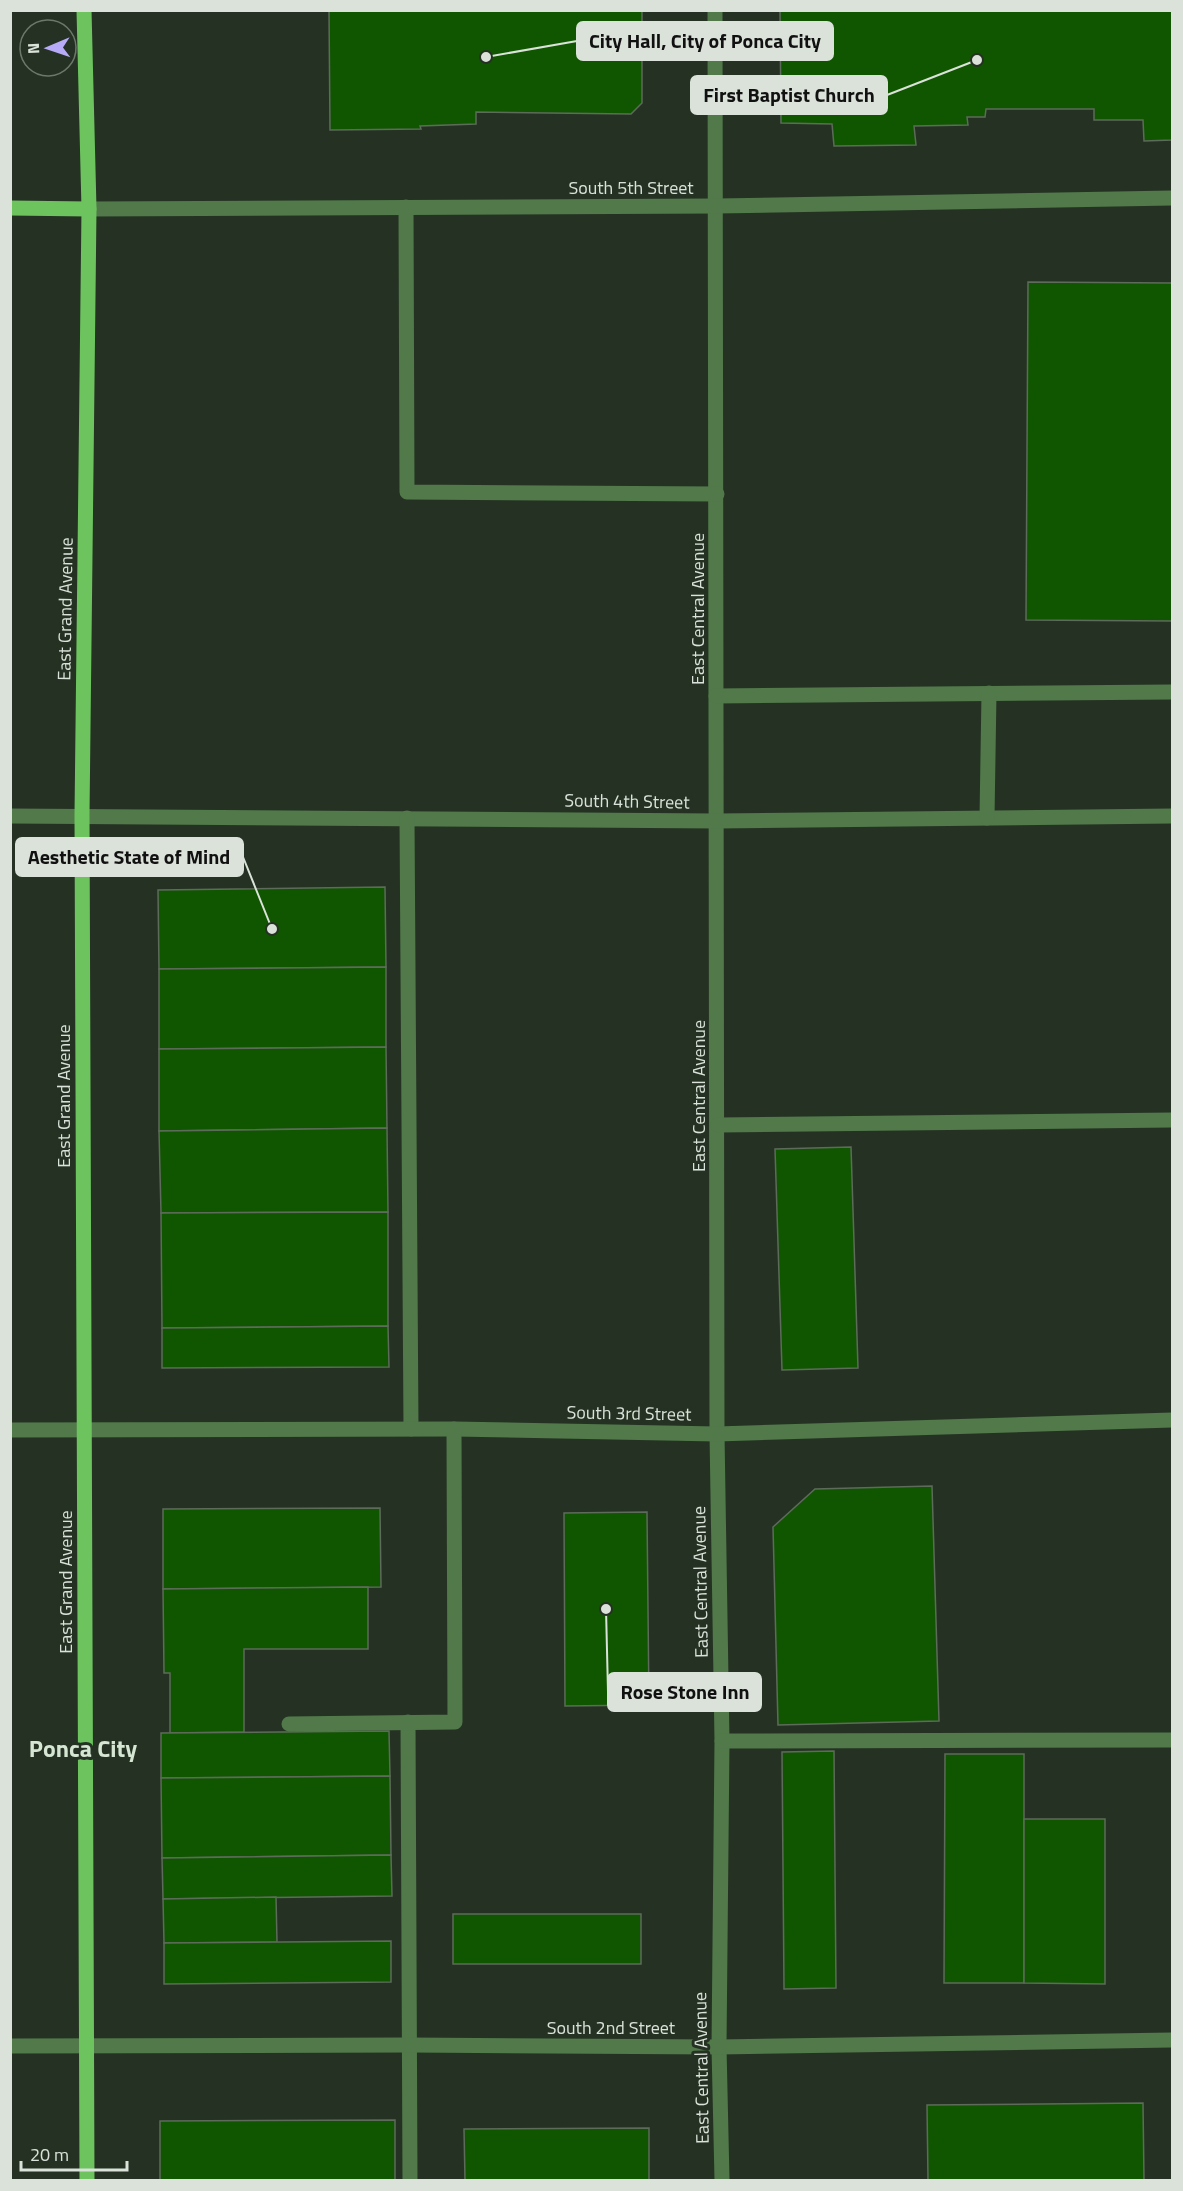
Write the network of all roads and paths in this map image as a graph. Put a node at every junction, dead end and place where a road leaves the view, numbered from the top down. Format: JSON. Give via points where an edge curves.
{"nodes":[{"id":1,"x":84,"y":10,"type":"edge"},
{"id":2,"x":715,"y":10,"type":"edge"},
{"id":3,"x":1173,"y":198,"type":"edge"},
{"id":4,"x":717,"y":206,"type":"junction"},
{"id":5,"x":406,"y":207,"type":"junction"},
{"id":6,"x":10,"y":208,"type":"edge"},
{"id":7,"x":89,"y":209,"type":"junction"},
{"id":8,"x":717,"y":494,"type":"junction"},
{"id":9,"x":1173,"y":692,"type":"edge"},
{"id":10,"x":989,"y":693,"type":"junction"},
{"id":11,"x":716,"y":696,"type":"junction"},
{"id":12,"x":82,"y":815,"type":"junction"},
{"id":13,"x":10,"y":816,"type":"edge"},
{"id":14,"x":1173,"y":816,"type":"edge"},
{"id":15,"x":407,"y":818,"type":"junction"},
{"id":16,"x":987,"y":818,"type":"junction"},
{"id":17,"x":717,"y":821,"type":"junction"},
{"id":18,"x":1173,"y":1120,"type":"edge"},
{"id":19,"x":718,"y":1125,"type":"junction"},
{"id":20,"x":1173,"y":1420,"type":"edge"},
{"id":21,"x":411,"y":1429,"type":"junction"},
{"id":22,"x":454,"y":1429,"type":"junction"},
{"id":23,"x":10,"y":1430,"type":"edge"},
{"id":24,"x":84,"y":1430,"type":"junction"},
{"id":25,"x":717,"y":1434,"type":"junction"},
{"id":26,"x":408,"y":1722,"type":"junction"},
{"id":27,"x":289,"y":1724,"type":"dead end"},
{"id":28,"x":1173,"y":1740,"type":"edge"},
{"id":29,"x":722,"y":1741,"type":"junction"},
{"id":30,"x":1173,"y":2040,"type":"edge"},
{"id":31,"x":409,"y":2045,"type":"junction"},
{"id":32,"x":10,"y":2046,"type":"edge"},
{"id":33,"x":86,"y":2046,"type":"junction"},
{"id":34,"x":719,"y":2047,"type":"junction"},
{"id":35,"x":87,"y":2181,"type":"edge"},
{"id":36,"x":410,"y":2181,"type":"edge"},
{"id":37,"x":722,"y":2181,"type":"edge"}],
"edges":[{"from":1,"to":7,"type":"main road","name":"East Grand Avenue"},
{"from":2,"to":4,"type":"street","name":"East Central Avenue"},
{"from":3,"to":4,"type":"street","name":"South 5th Street"},
{"from":4,"to":5,"type":"street","name":"South 5th Street"},
{"from":4,"to":8,"type":"street","name":"East Central Avenue"},
{"from":5,"to":7,"type":"street","name":"South 5th Street"},
{"from":5,"to":8,"type":"street","via":[[407,492]]},
{"from":6,"to":7,"type":"main road"},
{"from":7,"to":12,"type":"main road","name":"East Grand Avenue"},
{"from":8,"to":11,"type":"street","name":"East Central Avenue"},
{"from":9,"to":10,"type":"street"},
{"from":10,"to":11,"type":"street"},
{"from":10,"to":16,"type":"street"},
{"from":11,"to":17,"type":"street","name":"East Central Avenue"},
{"from":12,"to":13,"type":"street","name":"South 4th Street"},
{"from":12,"to":15,"type":"street","name":"South 4th Street"},
{"from":12,"to":24,"type":"main road","name":"East Grand Avenue"},
{"from":14,"to":16,"type":"street","name":"South 4th Street"},
{"from":15,"to":17,"type":"street","name":"South 4th Street"},
{"from":15,"to":21,"type":"street"},
{"from":16,"to":17,"type":"street","name":"South 4th Street"},
{"from":17,"to":19,"type":"street","name":"East Central Avenue"},
{"from":18,"to":19,"type":"street"},
{"from":19,"to":25,"type":"street","name":"East Central Avenue"},
{"from":20,"to":25,"type":"street","name":"South 3rd Street"},
{"from":21,"to":22,"type":"street","name":"South 3rd Street"},
{"from":21,"to":24,"type":"street","name":"South 3rd Street"},
{"from":22,"to":25,"type":"street","name":"South 3rd Street"},
{"from":22,"to":26,"type":"street","via":[[455,1722]]},
{"from":23,"to":24,"type":"street","name":"South 3rd Street"},
{"from":24,"to":33,"type":"main road","name":"East Grand Avenue"},
{"from":25,"to":29,"type":"street","name":"East Central Avenue"},
{"from":26,"to":27,"type":"street"},
{"from":26,"to":31,"type":"street"},
{"from":28,"to":29,"type":"street"},
{"from":29,"to":34,"type":"street","name":"East Central Avenue"},
{"from":30,"to":34,"type":"street","name":"South 2nd Street"},
{"from":31,"to":33,"type":"street","name":"South 2nd Street"},
{"from":31,"to":34,"type":"street","name":"South 2nd Street"},
{"from":31,"to":36,"type":"street"},
{"from":32,"to":33,"type":"street","name":"South 2nd Street"},
{"from":33,"to":35,"type":"main road","name":"East Grand Avenue"},
{"from":34,"to":37,"type":"street","name":"East Central Avenue"}]}
